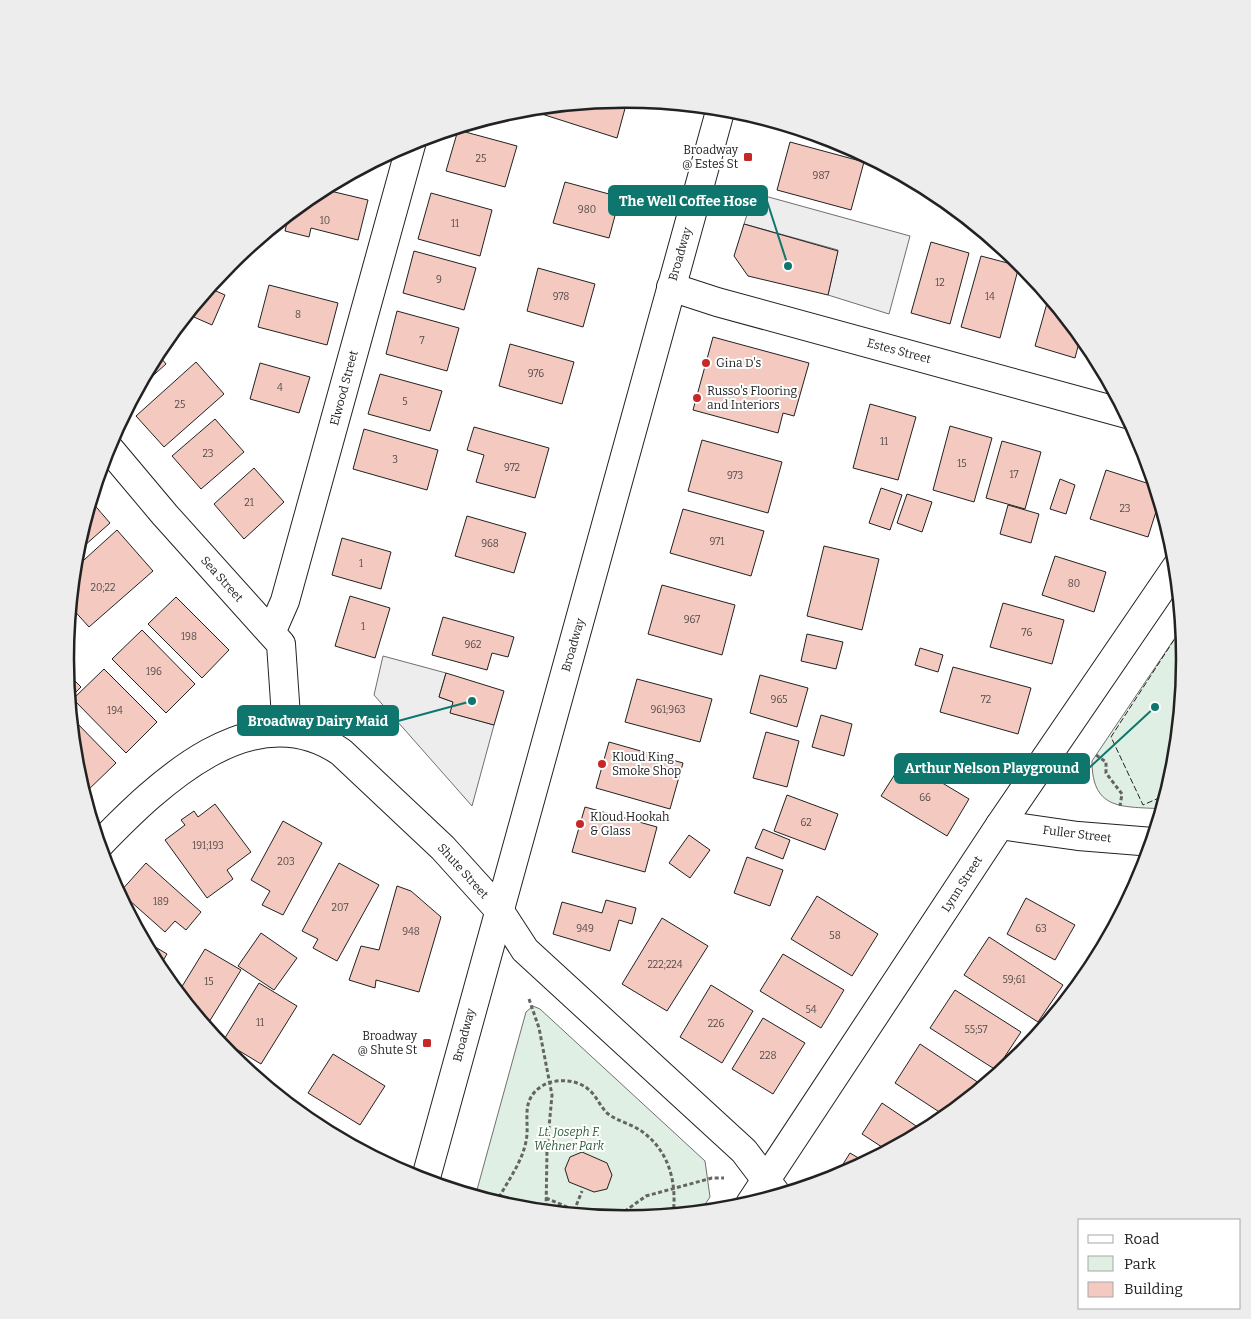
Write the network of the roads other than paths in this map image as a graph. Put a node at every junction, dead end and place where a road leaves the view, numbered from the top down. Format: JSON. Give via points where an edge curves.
{"nodes":[{"id":1,"x":719,"y":116,"type":"edge"},
{"id":2,"x":409,"y":152,"type":"edge"},
{"id":3,"x":671,"y":287,"type":"junction"},
{"id":4,"x":1118,"y":412,"type":"edge"},
{"id":5,"x":114,"y":454,"type":"edge"},
{"id":6,"x":1171,"y":575,"type":"edge"},
{"id":7,"x":271,"y":633,"type":"junction"},
{"id":8,"x":287,"y":731,"type":"junction"},
{"id":9,"x":1000,"y":826,"type":"junction"},
{"id":10,"x":104,"y":840,"type":"edge"},
{"id":11,"x":1146,"y":841,"type":"edge"},
{"id":12,"x":499,"y":910,"type":"junction"},
{"id":13,"x":426,"y":1174,"type":"edge"},
{"id":14,"x":772,"y":1187,"type":"edge"}],
"edges":[{"from":1,"to":3,"type":"main road","name":"Broadway"},
{"from":2,"to":7,"type":"main road","name":"Elwood Street","via":[[285,601]]},
{"from":3,"to":4,"type":"main road","name":"Estes Street"},
{"from":3,"to":12,"type":"main road","name":"Broadway"},
{"from":5,"to":7,"type":"main road","name":"Sea Street"},
{"from":6,"to":9,"type":"main road","name":"Lynn Street"},
{"from":7,"to":8,"type":"main road","name":"Sea Street","via":[[281,644]]},
{"from":8,"to":10,"type":"main road","name":"Shute Street","via":[[241,738],[198,759],[157,791]]},
{"from":8,"to":12,"type":"main road","name":"Shute Street","via":[[329,744],[341,752],[443,848]]},
{"from":9,"to":11,"type":"main road","name":"Fuller Street"},
{"from":9,"to":14,"type":"main road","name":"Lynn Street"},
{"from":12,"to":13,"type":"main road","name":"Broadway"},
{"from":12,"to":14,"type":"main road","name":"Shute Street","via":[[525,950],[744,1151]]}]}
